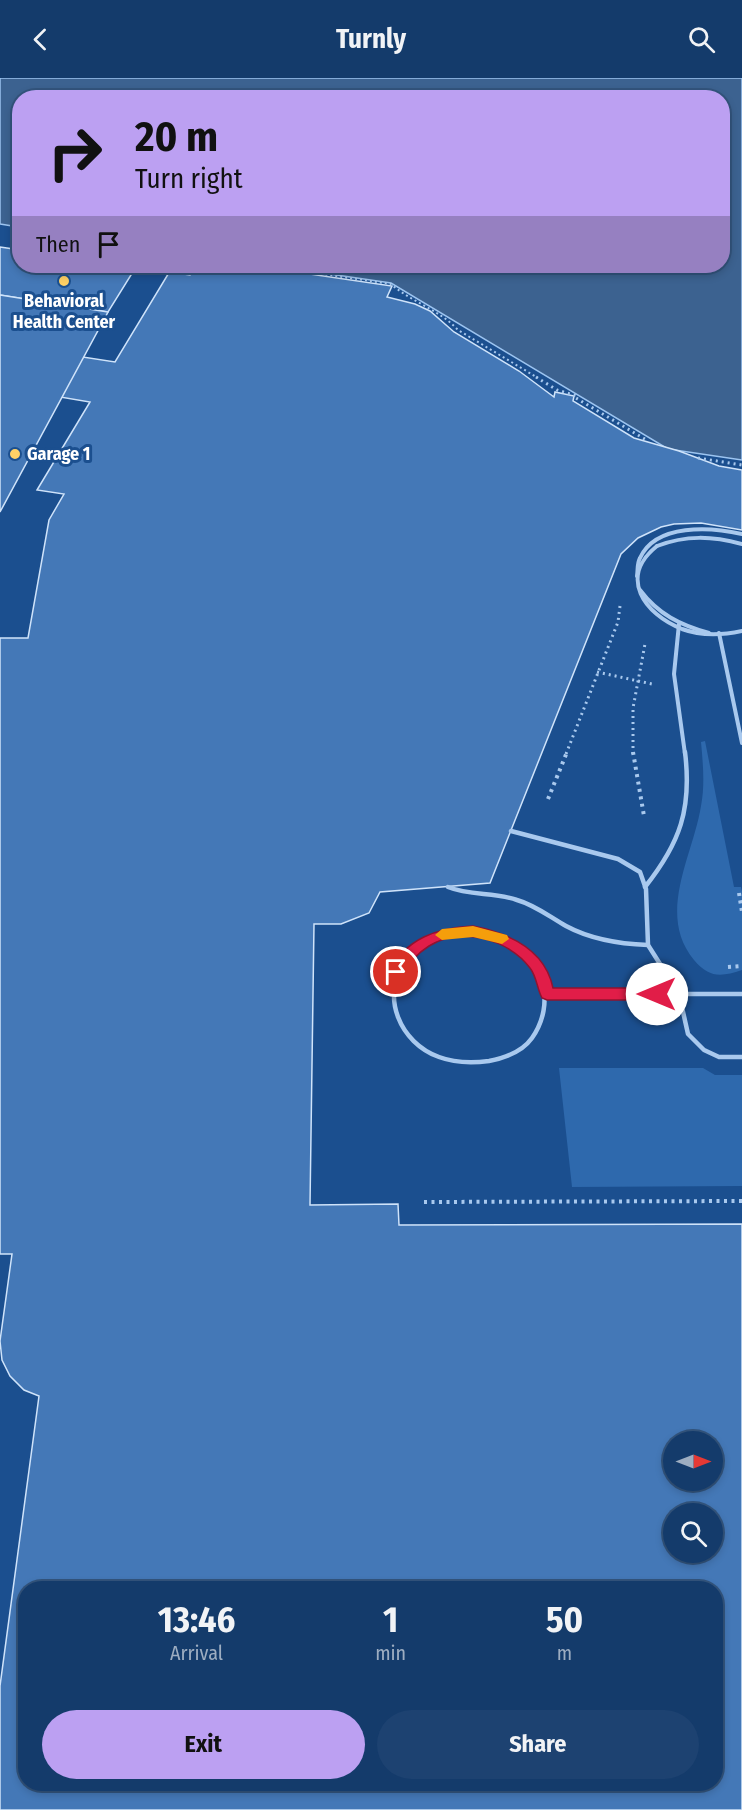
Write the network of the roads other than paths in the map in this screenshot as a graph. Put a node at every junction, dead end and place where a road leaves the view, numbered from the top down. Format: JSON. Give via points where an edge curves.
{"nodes":[{"id":1,"x":742,"y":534,"type":"edge"},
{"id":2,"x":742,"y":544,"type":"edge"},
{"id":3,"x":679,"y":624,"type":"junction"},
{"id":4,"x":742,"y":632,"type":"edge"},
{"id":5,"x":719,"y":633,"type":"junction"},
{"id":6,"x":742,"y":742,"type":"edge"},
{"id":7,"x":511,"y":831,"type":"dead end"},
{"id":8,"x":448,"y":886,"type":"dead end"},
{"id":9,"x":645,"y":887,"type":"junction"},
{"id":10,"x":648,"y":945,"type":"junction"},
{"id":11,"x":547,"y":994,"type":"junction"},
{"id":12,"x":679,"y":994,"type":"junction"},
{"id":13,"x":742,"y":994,"type":"edge"},
{"id":14,"x":742,"y":1057,"type":"edge"}],
"edges":[{"from":1,"to":3,"type":"lane","via":[[702,528],[677,531],[656,541],[642,555],[637,570],[639,587],[649,603]]},
{"from":2,"to":5,"type":"lane","bridge":true,"via":[[697,536],[675,539],[657,546],[643,558],[637,573],[637,589],[662,618],[683,629]]},
{"from":3,"to":4,"type":"lane","via":[[713,634]]},
{"from":3,"to":9,"type":"lane","via":[[674,669],[689,780],[687,806],[679,835],[661,870]]},
{"from":4,"to":5,"type":"lane","bridge":true},
{"from":5,"to":6,"type":"lane","bridge":true},
{"from":7,"to":9,"type":"lane","via":[[618,859],[640,872]]},
{"from":8,"to":10,"type":"lane","via":[[457,891],[496,894],[524,902],[576,931],[622,945]]},
{"from":9,"to":10,"type":"lane"},
{"from":10,"to":12,"type":"lane"},
{"from":11,"to":11,"type":"lane","via":[[535,964],[518,948],[496,936],[473,932],[448,933],[416,947],[396,972],[392,994],[394,1015],[415,1043],[449,1060],[475,1063],[522,1048],[545,1014]]},
{"from":11,"to":12,"type":"lane"},
{"from":12,"to":13,"type":"lane"},
{"from":12,"to":14,"type":"lane","via":[[688,1034],[704,1050],[719,1057]]}]}
